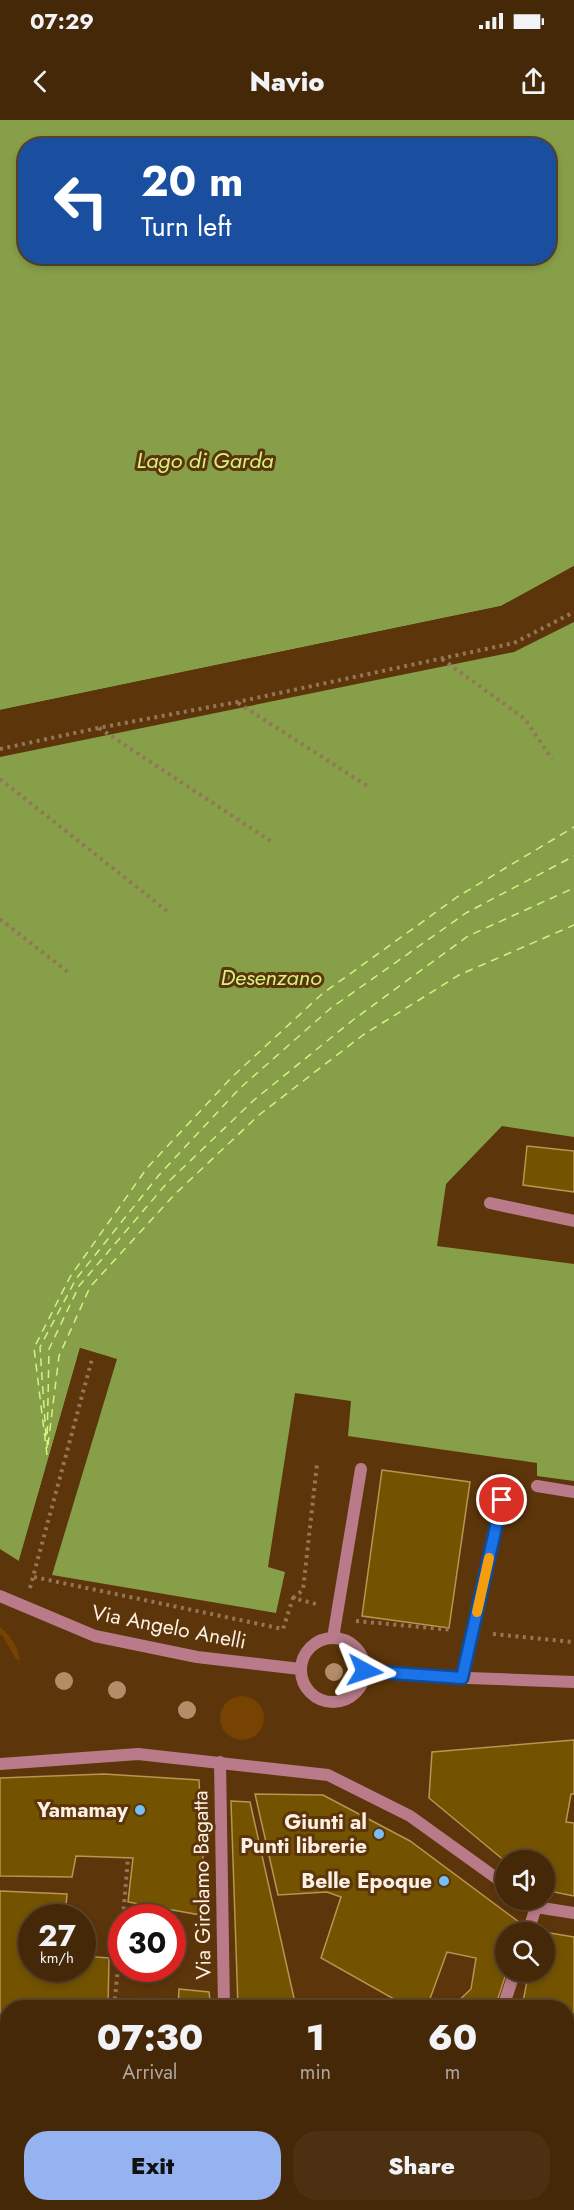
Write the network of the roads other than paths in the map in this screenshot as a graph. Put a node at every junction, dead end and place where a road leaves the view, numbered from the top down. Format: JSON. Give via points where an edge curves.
{"nodes":[{"id":1,"x":490,"y":1203,"type":"dead end"},
{"id":2,"x":574,"y":1221,"type":"edge"},
{"id":3,"x":361,"y":1469,"type":"dead end"},
{"id":4,"x":537,"y":1486,"type":"dead end"},
{"id":5,"x":574,"y":1492,"type":"edge"},
{"id":6,"x":502,"y":1500,"type":"dead end"},
{"id":7,"x":0,"y":1596,"type":"edge"},
{"id":8,"x":333,"y":1638,"type":"junction"},
{"id":9,"x":300,"y":1669,"type":"junction"},
{"id":10,"x":365,"y":1671,"type":"junction"},
{"id":11,"x":462,"y":1678,"type":"junction"},
{"id":12,"x":574,"y":1682,"type":"edge"},
{"id":13,"x":220,"y":1762,"type":"junction"},
{"id":14,"x":0,"y":1764,"type":"edge"},
{"id":15,"x":495,"y":1877,"type":"edge"},
{"id":16,"x":555,"y":1910,"type":"edge"},
{"id":17,"x":574,"y":1913,"type":"edge"},
{"id":18,"x":511,"y":1982,"type":"edge"},
{"id":19,"x":224,"y":2000,"type":"edge"},
{"id":20,"x":505,"y":2000,"type":"edge"}],
"edges":[{"from":1,"to":2,"type":"street"},
{"from":3,"to":8,"type":"street"},
{"from":4,"to":5,"type":"street"},
{"from":6,"to":11,"type":"street"},
{"from":7,"to":9,"type":"street","name":"Via Angelo Anelli","via":[[95,1636],[197,1657]]},
{"from":8,"to":9,"type":"street","via":[[314,1643]]},
{"from":8,"to":10,"type":"street","via":[[356,1648],[362,1655]]},
{"from":9,"to":10,"type":"street","via":[[301,1679],[312,1696],[332,1703],[342,1702],[358,1690]]},
{"from":10,"to":11,"type":"street"},
{"from":11,"to":12,"type":"street"},
{"from":13,"to":14,"type":"street","via":[[138,1754]]},
{"from":13,"to":15,"type":"street","via":[[328,1774],[410,1816]]},
{"from":13,"to":19,"type":"street","name":"Via Girolamo Bagatta"},
{"from":16,"to":17,"type":"street"},
{"from":18,"to":20,"type":"street"}]}
